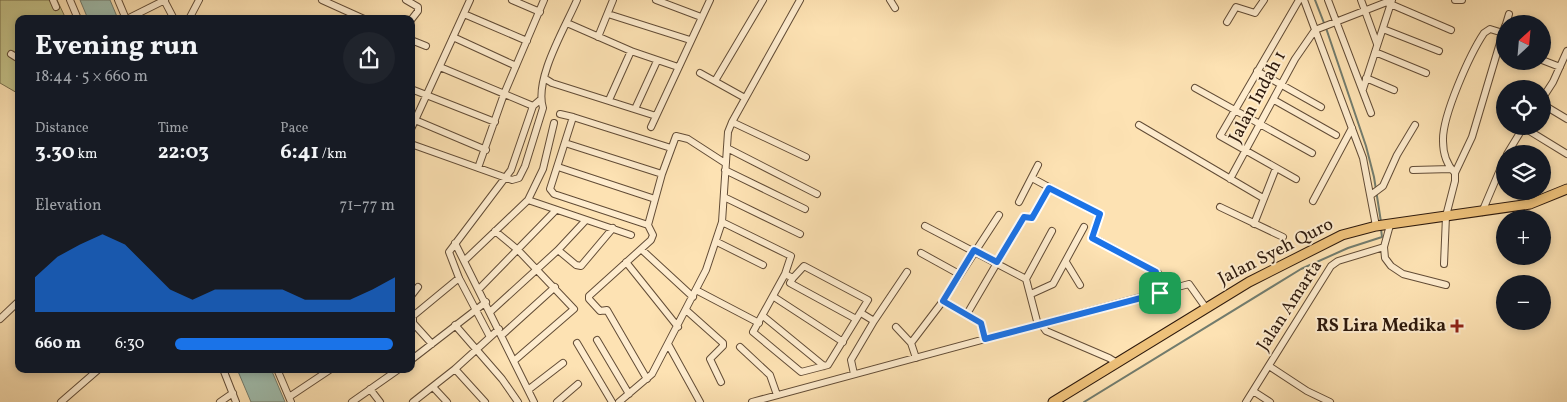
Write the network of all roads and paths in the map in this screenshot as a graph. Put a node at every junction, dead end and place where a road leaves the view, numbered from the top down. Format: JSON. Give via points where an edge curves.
{"nodes":[{"id":1,"x":52,"y":0,"type":"edge"},
{"id":2,"x":70,"y":0,"type":"edge"},
{"id":3,"x":118,"y":0,"type":"edge"},
{"id":4,"x":164,"y":0,"type":"edge"},
{"id":5,"x":199,"y":0,"type":"edge"},
{"id":6,"x":323,"y":0,"type":"edge"},
{"id":7,"x":406,"y":0,"type":"edge"},
{"id":8,"x":470,"y":0,"type":"edge"},
{"id":9,"x":512,"y":0,"type":"edge"},
{"id":10,"x":544,"y":0,"type":"edge"},
{"id":11,"x":577,"y":0,"type":"edge"},
{"id":12,"x":613,"y":0,"type":"edge"},
{"id":13,"x":656,"y":0,"type":"edge"},
{"id":14,"x":710,"y":0,"type":"edge"},
{"id":15,"x":763,"y":0,"type":"edge"},
{"id":16,"x":800,"y":0,"type":"edge"},
{"id":17,"x":1264,"y":0,"type":"edge"},
{"id":18,"x":1299,"y":0,"type":"edge"},
{"id":19,"x":1304,"y":0,"type":"edge"},
{"id":20,"x":1328,"y":0,"type":"edge"},
{"id":21,"x":1361,"y":0,"type":"edge"},
{"id":22,"x":1455,"y":0,"type":"edge"},
{"id":23,"x":1462,"y":0,"type":"edge"},
{"id":24,"x":1389,"y":2,"type":"edge"},
{"id":25,"x":56,"y":7,"type":"dead end"},
{"id":26,"x":1365,"y":11,"type":"junction"},
{"id":27,"x":540,"y":12,"type":"junction"},
{"id":28,"x":464,"y":14,"type":"junction"},
{"id":29,"x":608,"y":14,"type":"junction"},
{"id":30,"x":76,"y":15,"type":"edge"},
{"id":31,"x":125,"y":15,"type":"edge"},
{"id":32,"x":135,"y":15,"type":"edge"},
{"id":33,"x":172,"y":15,"type":"edge"},
{"id":34,"x":191,"y":15,"type":"edge"},
{"id":35,"x":355,"y":15,"type":"edge"},
{"id":36,"x":415,"y":15,"type":"edge"},
{"id":37,"x":701,"y":17,"type":"junction"},
{"id":38,"x":1227,"y":22,"type":"dead end"},
{"id":39,"x":567,"y":23,"type":"junction"},
{"id":40,"x":1333,"y":23,"type":"junction"},
{"id":41,"x":1317,"y":29,"type":"junction"},
{"id":42,"x":1383,"y":29,"type":"junction"},
{"id":43,"x":1496,"y":29,"type":"edge"},
{"id":44,"x":1452,"y":30,"type":"dead end"},
{"id":45,"x":453,"y":37,"type":"junction"},
{"id":46,"x":598,"y":37,"type":"junction"},
{"id":47,"x":690,"y":40,"type":"junction"},
{"id":48,"x":527,"y":41,"type":"junction"},
{"id":49,"x":415,"y":42,"type":"edge"},
{"id":50,"x":1377,"y":44,"type":"junction"},
{"id":51,"x":426,"y":46,"type":"dead end"},
{"id":52,"x":631,"y":51,"type":"junction"},
{"id":53,"x":1439,"y":51,"type":"dead end"},
{"id":54,"x":1567,"y":51,"type":"edge"},
{"id":55,"x":1375,"y":52,"type":"junction"},
{"id":56,"x":11,"y":54,"type":"dead end"},
{"id":57,"x":1496,"y":55,"type":"edge"},
{"id":58,"x":15,"y":56,"type":"edge"},
{"id":59,"x":1565,"y":59,"type":"edge"},
{"id":60,"x":657,"y":61,"type":"junction"},
{"id":61,"x":1551,"y":64,"type":"edge"},
{"id":62,"x":516,"y":66,"type":"junction"},
{"id":63,"x":440,"y":67,"type":"junction"},
{"id":64,"x":678,"y":67,"type":"junction"},
{"id":65,"x":1560,"y":67,"type":"junction"},
{"id":66,"x":1258,"y":71,"type":"junction"},
{"id":67,"x":700,"y":72,"type":"dead end"},
{"id":68,"x":1426,"y":73,"type":"dead end"},
{"id":69,"x":544,"y":78,"type":"junction"},
{"id":70,"x":1366,"y":78,"type":"junction"},
{"id":71,"x":715,"y":81,"type":"junction"},
{"id":72,"x":1551,"y":83,"type":"edge"},
{"id":73,"x":1282,"y":84,"type":"junction"},
{"id":74,"x":1195,"y":88,"type":"dead end"},
{"id":75,"x":1363,"y":90,"type":"junction"},
{"id":76,"x":1394,"y":90,"type":"dead end"},
{"id":77,"x":415,"y":91,"type":"edge"},
{"id":78,"x":426,"y":94,"type":"junction"},
{"id":79,"x":504,"y":94,"type":"junction"},
{"id":80,"x":745,"y":98,"type":"junction"},
{"id":81,"x":540,"y":100,"type":"junction"},
{"id":82,"x":609,"y":100,"type":"junction"},
{"id":83,"x":1274,"y":100,"type":"junction"},
{"id":84,"x":533,"y":106,"type":"junction"},
{"id":85,"x":1321,"y":107,"type":"dead end"},
{"id":86,"x":635,"y":109,"type":"junction"},
{"id":87,"x":1551,"y":109,"type":"edge"},
{"id":88,"x":1233,"y":111,"type":"junction"},
{"id":89,"x":1371,"y":112,"type":"dead end"},
{"id":90,"x":560,"y":114,"type":"dead end"},
{"id":91,"x":656,"y":116,"type":"junction"},
{"id":92,"x":573,"y":117,"type":"junction"},
{"id":93,"x":1567,"y":119,"type":"edge"},
{"id":94,"x":415,"y":120,"type":"joint"},
{"id":95,"x":495,"y":122,"type":"junction"},
{"id":96,"x":732,"y":122,"type":"junction"},
{"id":97,"x":554,"y":123,"type":"dead end"},
{"id":98,"x":1139,"y":125,"type":"dead end"},
{"id":99,"x":1261,"y":126,"type":"junction"},
{"id":100,"x":1415,"y":126,"type":"dead end"},
{"id":101,"x":651,"y":127,"type":"dead end"},
{"id":102,"x":1352,"y":128,"type":"junction"},
{"id":103,"x":1336,"y":135,"type":"dead end"},
{"id":104,"x":1537,"y":135,"type":"edge"},
{"id":105,"x":565,"y":142,"type":"junction"},
{"id":106,"x":415,"y":145,"type":"edge"},
{"id":107,"x":671,"y":148,"type":"junction"},
{"id":108,"x":727,"y":148,"type":"junction"},
{"id":109,"x":486,"y":150,"type":"junction"},
{"id":110,"x":1246,"y":152,"type":"junction"},
{"id":111,"x":1312,"y":153,"type":"dead end"},
{"id":112,"x":1567,"y":154,"type":"edge"},
{"id":113,"x":806,"y":157,"type":"dead end"},
{"id":114,"x":1038,"y":165,"type":"dead end"},
{"id":115,"x":725,"y":166,"type":"junction"},
{"id":116,"x":558,"y":167,"type":"junction"},
{"id":117,"x":478,"y":168,"type":"junction"},
{"id":118,"x":1276,"y":168,"type":"junction"},
{"id":119,"x":1413,"y":170,"type":"dead end"},
{"id":120,"x":1453,"y":171,"type":"junction"},
{"id":121,"x":662,"y":174,"type":"junction"},
{"id":122,"x":507,"y":177,"type":"junction"},
{"id":123,"x":1032,"y":178,"type":"junction"},
{"id":124,"x":1296,"y":179,"type":"dead end"},
{"id":125,"x":1496,"y":179,"type":"edge"},
{"id":126,"x":1230,"y":180,"type":"junction"},
{"id":127,"x":1049,"y":188,"type":"junction"},
{"id":128,"x":1567,"y":189,"type":"edge"},
{"id":129,"x":1374,"y":193,"type":"junction"},
{"id":130,"x":818,"y":194,"type":"dead end"},
{"id":131,"x":724,"y":197,"type":"junction"},
{"id":132,"x":1263,"y":198,"type":"junction"},
{"id":133,"x":656,"y":199,"type":"junction"},
{"id":134,"x":528,"y":200,"type":"junction"},
{"id":135,"x":1313,"y":201,"type":"dead end"},
{"id":136,"x":1019,"y":202,"type":"dead end"},
{"id":137,"x":1220,"y":207,"type":"dead end"},
{"id":138,"x":805,"y":209,"type":"dead end"},
{"id":139,"x":556,"y":210,"type":"junction"},
{"id":140,"x":1482,"y":212,"type":"junction"},
{"id":141,"x":998,"y":215,"type":"dead end"},
{"id":142,"x":1446,"y":216,"type":"junction"},
{"id":143,"x":586,"y":220,"type":"junction"},
{"id":144,"x":722,"y":222,"type":"junction"},
{"id":145,"x":1254,"y":224,"type":"junction"},
{"id":146,"x":648,"y":225,"type":"junction"},
{"id":147,"x":925,"y":226,"type":"dead end"},
{"id":148,"x":1382,"y":226,"type":"junction"},
{"id":149,"x":1084,"y":227,"type":"dead end"},
{"id":150,"x":614,"y":228,"type":"junction"},
{"id":151,"x":495,"y":231,"type":"junction"},
{"id":152,"x":1052,"y":231,"type":"dead end"},
{"id":153,"x":800,"y":234,"type":"dead end"},
{"id":154,"x":631,"y":235,"type":"dead end"},
{"id":155,"x":1283,"y":238,"type":"dead end"},
{"id":156,"x":717,"y":242,"type":"junction"},
{"id":157,"x":455,"y":243,"type":"junction"},
{"id":158,"x":1384,"y":247,"type":"junction"},
{"id":159,"x":640,"y":249,"type":"junction"},
{"id":160,"x":518,"y":250,"type":"junction"},
{"id":161,"x":558,"y":250,"type":"junction"},
{"id":162,"x":974,"y":250,"type":"junction"},
{"id":163,"x":921,"y":253,"type":"dead end"},
{"id":164,"x":465,"y":260,"type":"junction"},
{"id":165,"x":626,"y":262,"type":"junction"},
{"id":166,"x":997,"y":262,"type":"junction"},
{"id":167,"x":1066,"y":262,"type":"junction"},
{"id":168,"x":1444,"y":264,"type":"dead end"},
{"id":169,"x":763,"y":265,"type":"dead end"},
{"id":170,"x":537,"y":270,"type":"junction"},
{"id":171,"x":907,"y":272,"type":"dead end"},
{"id":172,"x":786,"y":274,"type":"junction"},
{"id":173,"x":958,"y":274,"type":"junction"},
{"id":174,"x":458,"y":278,"type":"junction"},
{"id":175,"x":793,"y":278,"type":"junction"},
{"id":176,"x":1026,"y":279,"type":"junction"},
{"id":177,"x":1080,"y":285,"type":"dead end"},
{"id":178,"x":1446,"y":285,"type":"dead end"},
{"id":179,"x":418,"y":287,"type":"dead end"},
{"id":180,"x":555,"y":287,"type":"junction"},
{"id":181,"x":479,"y":289,"type":"junction"},
{"id":182,"x":696,"y":290,"type":"junction"},
{"id":183,"x":415,"y":291,"type":"edge"},
{"id":184,"x":1160,"y":293,"type":"junction"},
{"id":185,"x":1031,"y":294,"type":"junction"},
{"id":186,"x":693,"y":297,"type":"junction"},
{"id":187,"x":774,"y":297,"type":"junction"},
{"id":188,"x":943,"y":301,"type":"junction"},
{"id":189,"x":486,"y":302,"type":"junction"},
{"id":190,"x":15,"y":305,"type":"edge"},
{"id":191,"x":1206,"y":308,"type":"junction"},
{"id":192,"x":475,"y":309,"type":"junction"},
{"id":193,"x":686,"y":310,"type":"junction"},
{"id":194,"x":490,"y":312,"type":"junction"},
{"id":195,"x":861,"y":313,"type":"junction"},
{"id":196,"x":415,"y":314,"type":"edge"},
{"id":197,"x":967,"y":314,"type":"junction"},
{"id":198,"x":763,"y":316,"type":"junction"},
{"id":199,"x":0,"y":319,"type":"edge"},
{"id":200,"x":856,"y":319,"type":"junction"},
{"id":201,"x":874,"y":321,"type":"junction"},
{"id":202,"x":759,"y":323,"type":"junction"},
{"id":203,"x":415,"y":325,"type":"edge"},
{"id":204,"x":1040,"y":325,"type":"junction"},
{"id":205,"x":455,"y":326,"type":"junction"},
{"id":206,"x":678,"y":327,"type":"junction"},
{"id":207,"x":896,"y":327,"type":"dead end"},
{"id":208,"x":500,"y":332,"type":"junction"},
{"id":209,"x":490,"y":337,"type":"junction"},
{"id":210,"x":985,"y":339,"type":"junction"},
{"id":211,"x":597,"y":340,"type":"dead end"},
{"id":212,"x":843,"y":342,"type":"junction"},
{"id":213,"x":577,"y":343,"type":"dead end"},
{"id":214,"x":432,"y":344,"type":"junction"},
{"id":215,"x":668,"y":344,"type":"junction"},
{"id":216,"x":911,"y":344,"type":"junction"},
{"id":217,"x":740,"y":347,"type":"dead end"},
{"id":218,"x":475,"y":350,"type":"junction"},
{"id":219,"x":415,"y":357,"type":"edge"},
{"id":220,"x":916,"y":358,"type":"junction"},
{"id":221,"x":515,"y":360,"type":"junction"},
{"id":222,"x":563,"y":363,"type":"dead end"},
{"id":223,"x":1117,"y":364,"type":"junction"},
{"id":224,"x":824,"y":366,"type":"junction"},
{"id":225,"x":1269,"y":366,"type":"junction"},
{"id":226,"x":455,"y":369,"type":"junction"},
{"id":227,"x":94,"y":373,"type":"edge"},
{"id":228,"x":225,"y":373,"type":"edge"},
{"id":229,"x":279,"y":373,"type":"edge"},
{"id":230,"x":326,"y":373,"type":"edge"},
{"id":231,"x":393,"y":373,"type":"edge"},
{"id":232,"x":854,"y":374,"type":"junction"},
{"id":233,"x":647,"y":379,"type":"junction"},
{"id":234,"x":721,"y":382,"type":"dead end"},
{"id":235,"x":578,"y":384,"type":"dead end"},
{"id":236,"x":433,"y":387,"type":"junction"},
{"id":237,"x":370,"y":389,"type":"junction"},
{"id":238,"x":528,"y":390,"type":"junction"},
{"id":239,"x":1253,"y":391,"type":"junction"},
{"id":240,"x":233,"y":393,"type":"junction"},
{"id":241,"x":629,"y":394,"type":"junction"},
{"id":242,"x":775,"y":398,"type":"edge"},
{"id":243,"x":290,"y":400,"type":"edge"},
{"id":244,"x":61,"y":402,"type":"edge"},
{"id":245,"x":220,"y":402,"type":"edge"},
{"id":246,"x":236,"y":402,"type":"edge"},
{"id":247,"x":352,"y":402,"type":"edge"},
{"id":248,"x":380,"y":402,"type":"edge"},
{"id":249,"x":413,"y":402,"type":"edge"},
{"id":250,"x":447,"y":402,"type":"edge"},
{"id":251,"x":486,"y":402,"type":"edge"},
{"id":252,"x":518,"y":402,"type":"edge"},
{"id":253,"x":534,"y":402,"type":"edge"},
{"id":254,"x":557,"y":402,"type":"edge"},
{"id":255,"x":612,"y":402,"type":"edge"},
{"id":256,"x":619,"y":402,"type":"edge"},
{"id":257,"x":700,"y":402,"type":"edge"},
{"id":258,"x":752,"y":402,"type":"edge"},
{"id":259,"x":1053,"y":402,"type":"edge"},
{"id":260,"x":1246,"y":402,"type":"edge"},
{"id":261,"x":1270,"y":402,"type":"edge"},
{"id":262,"x":1330,"y":402,"type":"edge"}],
"edges":[{"from":1,"to":25,"type":"street"},
{"from":2,"to":30,"type":"street"},
{"from":3,"to":31,"type":"street"},
{"from":4,"to":32,"type":"street"},
{"from":4,"to":33,"type":"street"},
{"from":5,"to":34,"type":"street"},
{"from":6,"to":35,"type":"street"},
{"from":7,"to":36,"type":"street","via":[[418,6]]},
{"from":8,"to":28,"type":"street"},
{"from":9,"to":27,"type":"street"},
{"from":10,"to":27,"type":"street"},
{"from":11,"to":39,"type":"street"},
{"from":12,"to":29,"type":"street"},
{"from":13,"to":37,"type":"street"},
{"from":14,"to":37,"type":"street"},
{"from":15,"to":71,"type":"street"},
{"from":16,"to":80,"type":"street"},
{"from":17,"to":38,"type":"street","via":[[1255,13],[1236,7]]},
{"from":18,"to":66,"type":"street"},
{"from":19,"to":41,"type":"street"},
{"from":20,"to":40,"type":"street"},
{"from":21,"to":26,"type":"street"},
{"from":22,"to":23,"type":"street"},
{"from":24,"to":26,"type":"street"},
{"from":24,"to":42,"type":"street"},
{"from":24,"to":44,"type":"street"},
{"from":26,"to":40,"type":"street"},
{"from":26,"to":50,"type":"street"},
{"from":27,"to":48,"type":"street"},
{"from":28,"to":45,"type":"street"},
{"from":28,"to":48,"type":"street"},
{"from":29,"to":46,"type":"street"},
{"from":29,"to":47,"type":"street"},
{"from":37,"to":47,"type":"street"},
{"from":39,"to":46,"type":"street"},
{"from":39,"to":69,"type":"street"},
{"from":40,"to":41,"type":"street"},
{"from":40,"to":75,"type":"street"},
{"from":41,"to":73,"type":"street","name":"Jalan Indah 1","via":[[1306,41]]},
{"from":41,"to":102,"type":"street"},
{"from":42,"to":50,"type":"street"},
{"from":42,"to":53,"type":"street"},
{"from":43,"to":120,"type":"street","via":[[1484,33],[1458,84],[1443,137],[1445,156]]},
{"from":45,"to":62,"type":"street"},
{"from":45,"to":63,"type":"street"},
{"from":46,"to":52,"type":"street"},
{"from":47,"to":64,"type":"street"},
{"from":48,"to":62,"type":"street"},
{"from":49,"to":51,"type":"street"},
{"from":50,"to":55,"type":"street"},
{"from":52,"to":60,"type":"street"},
{"from":52,"to":82,"type":"street"},
{"from":54,"to":59,"type":"street"},
{"from":55,"to":68,"type":"street"},
{"from":55,"to":70,"type":"street"},
{"from":56,"to":58,"type":"street"},
{"from":57,"to":120,"type":"street","via":[[1472,137]]},
{"from":59,"to":65,"type":"street"},
{"from":60,"to":64,"type":"street"},
{"from":60,"to":86,"type":"street"},
{"from":61,"to":65,"type":"street"},
{"from":62,"to":79,"type":"street"},
{"from":63,"to":78,"type":"street"},
{"from":63,"to":79,"type":"street"},
{"from":64,"to":91,"type":"street"},
{"from":65,"to":72,"type":"street"},
{"from":66,"to":73,"type":"street"},
{"from":66,"to":88,"type":"street"},
{"from":67,"to":71,"type":"street"},
{"from":69,"to":81,"type":"street"},
{"from":69,"to":82,"type":"street"},
{"from":70,"to":75,"type":"street"},
{"from":70,"to":76,"type":"street"},
{"from":71,"to":80,"type":"street"},
{"from":73,"to":83,"type":"street","name":"Jalan Indah 1"},
{"from":73,"to":85,"type":"street"},
{"from":74,"to":88,"type":"street"},
{"from":75,"to":89,"type":"street"},
{"from":77,"to":78,"type":"street"},
{"from":78,"to":94,"type":"street"},
{"from":78,"to":95,"type":"street"},
{"from":79,"to":84,"type":"street"},
{"from":79,"to":95,"type":"street"},
{"from":80,"to":96,"type":"street"},
{"from":81,"to":84,"type":"street"},
{"from":81,"to":122,"type":"street","via":[[543,108],[525,166],[516,180]]},
{"from":82,"to":86,"type":"street"},
{"from":83,"to":99,"type":"street","name":"Jalan Indah 1"},
{"from":83,"to":103,"type":"street"},
{"from":84,"to":122,"type":"street"},
{"from":86,"to":91,"type":"street"},
{"from":87,"to":93,"type":"street"},
{"from":88,"to":99,"type":"street"},
{"from":88,"to":110,"type":"street","via":[[1220,135]]},
{"from":90,"to":92,"type":"street"},
{"from":91,"to":101,"type":"street"},
{"from":92,"to":105,"type":"street"},
{"from":92,"to":107,"type":"street"},
{"from":94,"to":109,"type":"street"},
{"from":95,"to":109,"type":"street"},
{"from":96,"to":108,"type":"street"},
{"from":96,"to":113,"type":"street"},
{"from":97,"to":134,"type":"street","via":[[544,169]]},
{"from":98,"to":126,"type":"street"},
{"from":99,"to":110,"type":"street","name":"Jalan Indah 1"},
{"from":99,"to":111,"type":"street"},
{"from":100,"to":129,"type":"street"},
{"from":102,"to":129,"type":"street"},
{"from":102,"to":135,"type":"street"},
{"from":104,"to":112,"type":"street"},
{"from":105,"to":116,"type":"street"},
{"from":105,"to":121,"type":"street"},
{"from":106,"to":117,"type":"street"},
{"from":107,"to":115,"type":"street","via":[[676,136],[681,135]]},
{"from":107,"to":121,"type":"street"},
{"from":108,"to":115,"type":"street"},
{"from":108,"to":130,"type":"street"},
{"from":109,"to":117,"type":"street"},
{"from":110,"to":118,"type":"street"},
{"from":110,"to":126,"type":"street","name":"Jalan Indah 1"},
{"from":114,"to":123,"type":"street"},
{"from":115,"to":131,"type":"street"},
{"from":115,"to":138,"type":"street"},
{"from":116,"to":133,"type":"street"},
{"from":116,"to":146,"type":"street","via":[[550,189],[552,193]]},
{"from":117,"to":122,"type":"street"},
{"from":118,"to":124,"type":"street"},
{"from":118,"to":132,"type":"street"},
{"from":119,"to":120,"type":"street"},
{"from":120,"to":142,"type":"street"},
{"from":121,"to":133,"type":"street"},
{"from":122,"to":157,"type":"street"},
{"from":123,"to":127,"type":"street"},
{"from":123,"to":136,"type":"street"},
{"from":125,"to":140,"type":"street"},
{"from":126,"to":132,"type":"street"},
{"from":127,"to":166,"type":"street","via":[[1032,218],[1024,217]]},
{"from":127,"to":184,"type":"street","via":[[1100,214],[1092,238],[1156,272]]},
{"from":128,"to":140,"type":"main road","name":"Jalan Syeh Quro","via":[[1530,204]]},
{"from":129,"to":148,"type":"street"},
{"from":131,"to":144,"type":"street"},
{"from":131,"to":153,"type":"street"},
{"from":132,"to":145,"type":"street"},
{"from":133,"to":146,"type":"street"},
{"from":134,"to":139,"type":"street"},
{"from":134,"to":151,"type":"street"},
{"from":137,"to":145,"type":"street"},
{"from":139,"to":143,"type":"street"},
{"from":139,"to":160,"type":"street"},
{"from":140,"to":142,"type":"main road","name":"Jalan Syeh Quro"},
{"from":141,"to":162,"type":"street"},
{"from":142,"to":148,"type":"main road","name":"Jalan Syeh Quro"},
{"from":142,"to":168,"type":"street"},
{"from":143,"to":150,"type":"street"},
{"from":143,"to":161,"type":"street"},
{"from":144,"to":156,"type":"street"},
{"from":144,"to":172,"type":"street","via":[[790,254]]},
{"from":145,"to":155,"type":"street"},
{"from":146,"to":159,"type":"street","via":[[652,238]]},
{"from":147,"to":162,"type":"street"},
{"from":148,"to":158,"type":"street"},
{"from":148,"to":191,"type":"main road","name":"Jalan Syeh Quro","via":[[1342,235],[1318,246]]},
{"from":149,"to":167,"type":"street"},
{"from":150,"to":154,"type":"street"},
{"from":150,"to":161,"type":"street","via":[[581,266]]},
{"from":151,"to":160,"type":"street"},
{"from":151,"to":164,"type":"street"},
{"from":152,"to":176,"type":"street"},
{"from":156,"to":169,"type":"street"},
{"from":156,"to":182,"type":"street"},
{"from":157,"to":164,"type":"street"},
{"from":157,"to":174,"type":"street","via":[[449,255]]},
{"from":158,"to":178,"type":"street","via":[[1384,258],[1396,270]]},
{"from":158,"to":225,"type":"street","name":"Jalan Amarta","via":[[1330,266]]},
{"from":159,"to":165,"type":"street"},
{"from":159,"to":186,"type":"street"},
{"from":160,"to":170,"type":"street"},
{"from":160,"to":181,"type":"street"},
{"from":161,"to":170,"type":"street"},
{"from":162,"to":166,"type":"street"},
{"from":162,"to":173,"type":"street"},
{"from":163,"to":173,"type":"street"},
{"from":164,"to":181,"type":"street"},
{"from":165,"to":206,"type":"street"},
{"from":165,"to":233,"type":"street","via":[[589,297],[600,311],[608,310]]},
{"from":166,"to":176,"type":"street"},
{"from":166,"to":197,"type":"street"},
{"from":167,"to":177,"type":"street"},
{"from":167,"to":185,"type":"street","via":[[1051,286]]},
{"from":170,"to":180,"type":"street"},
{"from":170,"to":194,"type":"street"},
{"from":171,"to":201,"type":"street"},
{"from":172,"to":175,"type":"street"},
{"from":172,"to":187,"type":"street"},
{"from":173,"to":188,"type":"street"},
{"from":174,"to":192,"type":"street"},
{"from":174,"to":196,"type":"street"},
{"from":175,"to":195,"type":"street","via":[[804,266],[867,299]]},
{"from":175,"to":200,"type":"street","via":[[790,283]]},
{"from":176,"to":185,"type":"street"},
{"from":179,"to":183,"type":"street"},
{"from":180,"to":208,"type":"street"},
{"from":180,"to":221,"type":"street","via":[[573,306],[573,311]]},
{"from":181,"to":189,"type":"street"},
{"from":182,"to":186,"type":"street"},
{"from":182,"to":202,"type":"street"},
{"from":184,"to":191,"type":"street","via":[[1191,284]]},
{"from":184,"to":204,"type":"street"},
{"from":185,"to":204,"type":"street"},
{"from":186,"to":193,"type":"street"},
{"from":187,"to":198,"type":"street"},
{"from":187,"to":212,"type":"street"},
{"from":188,"to":197,"type":"street"},
{"from":188,"to":216,"type":"street"},
{"from":189,"to":192,"type":"street"},
{"from":189,"to":194,"type":"street"},
{"from":190,"to":199,"type":"street"},
{"from":191,"to":223,"type":"main road","name":"Jalan Syeh Quro"},
{"from":192,"to":205,"type":"street"},
{"from":192,"to":209,"type":"street"},
{"from":193,"to":206,"type":"street"},
{"from":193,"to":234,"type":"street","via":[[723,344],[710,359]]},
{"from":194,"to":208,"type":"street"},
{"from":195,"to":200,"type":"street"},
{"from":195,"to":201,"type":"street"},
{"from":197,"to":210,"type":"street","via":[[981,323]]},
{"from":198,"to":202,"type":"street"},
{"from":198,"to":224,"type":"street"},
{"from":200,"to":212,"type":"street"},
{"from":201,"to":232,"type":"street","via":[[851,360]]},
{"from":202,"to":224,"type":"street","via":[[753,332],[798,371]]},
{"from":203,"to":214,"type":"street"},
{"from":204,"to":210,"type":"street"},
{"from":204,"to":223,"type":"street","via":[[1046,331]]},
{"from":205,"to":214,"type":"street"},
{"from":205,"to":218,"type":"street"},
{"from":206,"to":215,"type":"street"},
{"from":207,"to":216,"type":"street"},
{"from":208,"to":209,"type":"street"},
{"from":208,"to":221,"type":"street"},
{"from":209,"to":218,"type":"street"},
{"from":210,"to":220,"type":"street"},
{"from":211,"to":241,"type":"street"},
{"from":212,"to":224,"type":"street","via":[[830,364]]},
{"from":213,"to":255,"type":"street"},
{"from":214,"to":219,"type":"street"},
{"from":215,"to":233,"type":"street"},
{"from":215,"to":257,"type":"street"},
{"from":216,"to":220,"type":"street"},
{"from":217,"to":242,"type":"street","via":[[770,375]]},
{"from":218,"to":226,"type":"street"},
{"from":218,"to":252,"type":"street"},
{"from":220,"to":232,"type":"street"},
{"from":221,"to":238,"type":"street"},
{"from":222,"to":238,"type":"street"},
{"from":223,"to":259,"type":"main road","name":"Jalan Syeh Quro"},
{"from":225,"to":239,"type":"street","name":"Jalan Amarta"},
{"from":225,"to":262,"type":"street"},
{"from":226,"to":236,"type":"street"},
{"from":226,"to":251,"type":"street"},
{"from":227,"to":244,"type":"street"},
{"from":228,"to":240,"type":"street"},
{"from":229,"to":243,"type":"street"},
{"from":230,"to":243,"type":"street"},
{"from":231,"to":237,"type":"street"},
{"from":232,"to":242,"type":"street"},
{"from":233,"to":241,"type":"street"},
{"from":235,"to":254,"type":"street"},
{"from":236,"to":249,"type":"street"},
{"from":236,"to":250,"type":"street"},
{"from":237,"to":247,"type":"street"},
{"from":237,"to":248,"type":"street"},
{"from":238,"to":253,"type":"street"},
{"from":239,"to":260,"type":"street","name":"Jalan Amarta"},
{"from":239,"to":261,"type":"street"},
{"from":240,"to":245,"type":"street"},
{"from":240,"to":246,"type":"street"},
{"from":241,"to":256,"type":"street"},
{"from":242,"to":258,"type":"street"}]}
